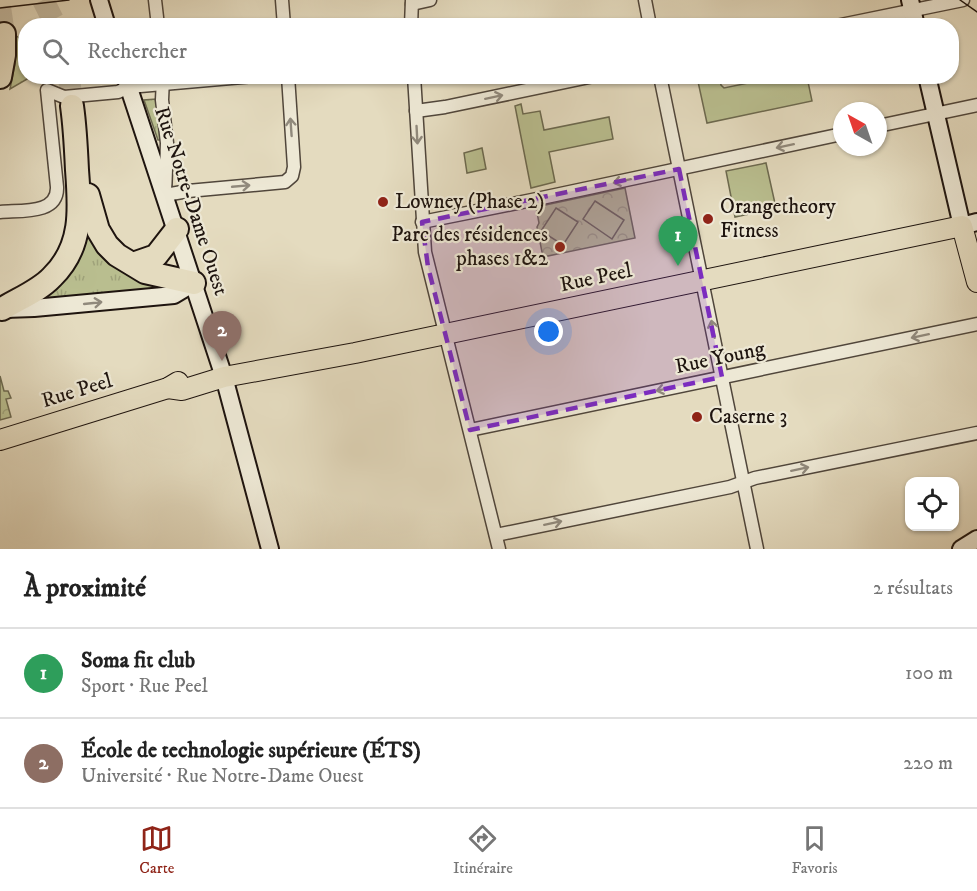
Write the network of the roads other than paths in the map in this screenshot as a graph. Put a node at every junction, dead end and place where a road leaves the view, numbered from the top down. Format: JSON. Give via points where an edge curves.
{"nodes":[{"id":1,"x":99,"y":0,"type":"edge"},
{"id":2,"x":155,"y":0,"type":"edge"},
{"id":3,"x":282,"y":0,"type":"edge"},
{"id":4,"x":430,"y":0,"type":"edge"},
{"id":5,"x":645,"y":0,"type":"edge"},
{"id":6,"x":963,"y":0,"type":"edge"},
{"id":7,"x":412,"y":2,"type":"edge"},
{"id":8,"x":913,"y":12,"type":"edge"},
{"id":9,"x":105,"y":18,"type":"edge"},
{"id":10,"x":157,"y":18,"type":"edge"},
{"id":11,"x":283,"y":18,"type":"edge"},
{"id":12,"x":411,"y":18,"type":"edge"},
{"id":13,"x":648,"y":18,"type":"edge"},
{"id":14,"x":880,"y":18,"type":"edge"},
{"id":15,"x":4,"y":34,"type":"dead end"},
{"id":16,"x":0,"y":77,"type":"edge"},
{"id":17,"x":125,"y":84,"type":"edge"},
{"id":18,"x":128,"y":84,"type":"edge"},
{"id":19,"x":163,"y":84,"type":"edge"},
{"id":20,"x":289,"y":84,"type":"edge"},
{"id":21,"x":414,"y":84,"type":"edge"},
{"id":22,"x":556,"y":84,"type":"edge"},
{"id":23,"x":662,"y":84,"type":"edge"},
{"id":24,"x":929,"y":84,"type":"edge"},
{"id":25,"x":977,"y":105,"type":"edge"},
{"id":26,"x":416,"y":111,"type":"junction"},
{"id":27,"x":936,"y":114,"type":"junction"},
{"id":28,"x":887,"y":124,"type":"edge"},
{"id":29,"x":833,"y":136,"type":"edge"},
{"id":30,"x":679,"y":169,"type":"junction"},
{"id":31,"x":165,"y":195,"type":"junction"},
{"id":32,"x":0,"y":212,"type":"edge"},
{"id":33,"x":422,"y":222,"type":"junction"},
{"id":34,"x":969,"y":224,"type":"edge"},
{"id":35,"x":177,"y":229,"type":"junction"},
{"id":36,"x":133,"y":264,"type":"junction"},
{"id":37,"x":703,"y":280,"type":"junction"},
{"id":38,"x":977,"y":282,"type":"edge"},
{"id":39,"x":194,"y":283,"type":"junction"},
{"id":40,"x":1,"y":309,"type":"edge"},
{"id":41,"x":977,"y":324,"type":"edge"},
{"id":42,"x":446,"y":334,"type":"junction"},
{"id":43,"x":224,"y":377,"type":"junction"},
{"id":44,"x":722,"y":377,"type":"junction"},
{"id":45,"x":470,"y":430,"type":"junction"},
{"id":46,"x":977,"y":433,"type":"edge"},
{"id":47,"x":0,"y":440,"type":"edge"},
{"id":48,"x":743,"y":483,"type":"junction"},
{"id":49,"x":496,"y":535,"type":"junction"},
{"id":50,"x":977,"y":539,"type":"edge"},
{"id":51,"x":270,"y":549,"type":"edge"},
{"id":52,"x":500,"y":549,"type":"edge"},
{"id":53,"x":758,"y":549,"type":"edge"},
{"id":54,"x":961,"y":549,"type":"edge"}],
"edges":[{"from":1,"to":9,"type":"main road"},
{"from":2,"to":10,"type":"street"},
{"from":3,"to":11,"type":"street"},
{"from":4,"to":7,"type":"street"},
{"from":5,"to":13,"type":"street"},
{"from":6,"to":8,"type":"street"},
{"from":7,"to":12,"type":"street"},
{"from":8,"to":14,"type":"street"},
{"from":15,"to":16,"type":"highway"},
{"from":17,"to":32,"type":"street","via":[[117,92],[64,97],[47,90],[57,197],[44,208]]},
{"from":18,"to":31,"type":"main road","name":"Rue Notre-Dame Ouest"},
{"from":19,"to":31,"type":"street","via":[[167,143]]},
{"from":31,"to":20,"type":"street","one_way":true,"via":[[285,182],[292,176]]},
{"from":21,"to":26,"type":"street"},
{"from":26,"to":22,"type":"street","one_way":true},
{"from":23,"to":30,"type":"street"},
{"from":24,"to":27,"type":"main road"},
{"from":25,"to":27,"type":"street"},
{"from":26,"to":33,"type":"street","one_way":true},
{"from":27,"to":28,"type":"street"},
{"from":27,"to":34,"type":"main road"},
{"from":29,"to":30,"type":"street","one_way":true},
{"from":30,"to":33,"type":"street","one_way":true},
{"from":30,"to":37,"type":"street"},
{"from":31,"to":35,"type":"main road","name":"Rue Notre-Dame Ouest"},
{"from":33,"to":42,"type":"street","via":[[426,257]]},
{"from":34,"to":37,"type":"main road","name":"Rue Peel"},
{"from":34,"to":38,"type":"main road"},
{"from":35,"to":36,"type":"highway","via":[[156,256]]},
{"from":35,"to":39,"type":"main road","name":"Rue Notre-Dame Ouest"},
{"from":36,"to":39,"type":"highway","via":[[152,274]]},
{"from":36,"to":40,"type":"highway","via":[[110,248],[96,225],[74,115],[79,221],[72,249],[50,280]]},
{"from":37,"to":42,"type":"main road","name":"Rue Peel"},
{"from":44,"to":37,"type":"street","one_way":true},
{"from":40,"to":39,"type":"main road","one_way":true,"via":[[174,295]]},
{"from":39,"to":43,"type":"main road","name":"Rue Notre-Dame Ouest"},
{"from":41,"to":44,"type":"street","name":"Rue Young","one_way":true},
{"from":42,"to":43,"type":"main road","name":"Rue Peel"},
{"from":42,"to":45,"type":"street"},
{"from":43,"to":47,"type":"main road","name":"Rue Peel","via":[[182,390],[168,388]]},
{"from":43,"to":51,"type":"main road","name":"Rue Notre-Dame Ouest"},
{"from":44,"to":45,"type":"street","name":"Rue Young","one_way":true},
{"from":44,"to":48,"type":"street"},
{"from":45,"to":49,"type":"street"},
{"from":48,"to":46,"type":"street","one_way":true},
{"from":49,"to":48,"type":"street","one_way":true},
{"from":48,"to":53,"type":"street"},
{"from":49,"to":52,"type":"street"},
{"from":50,"to":54,"type":"main road"}]}
